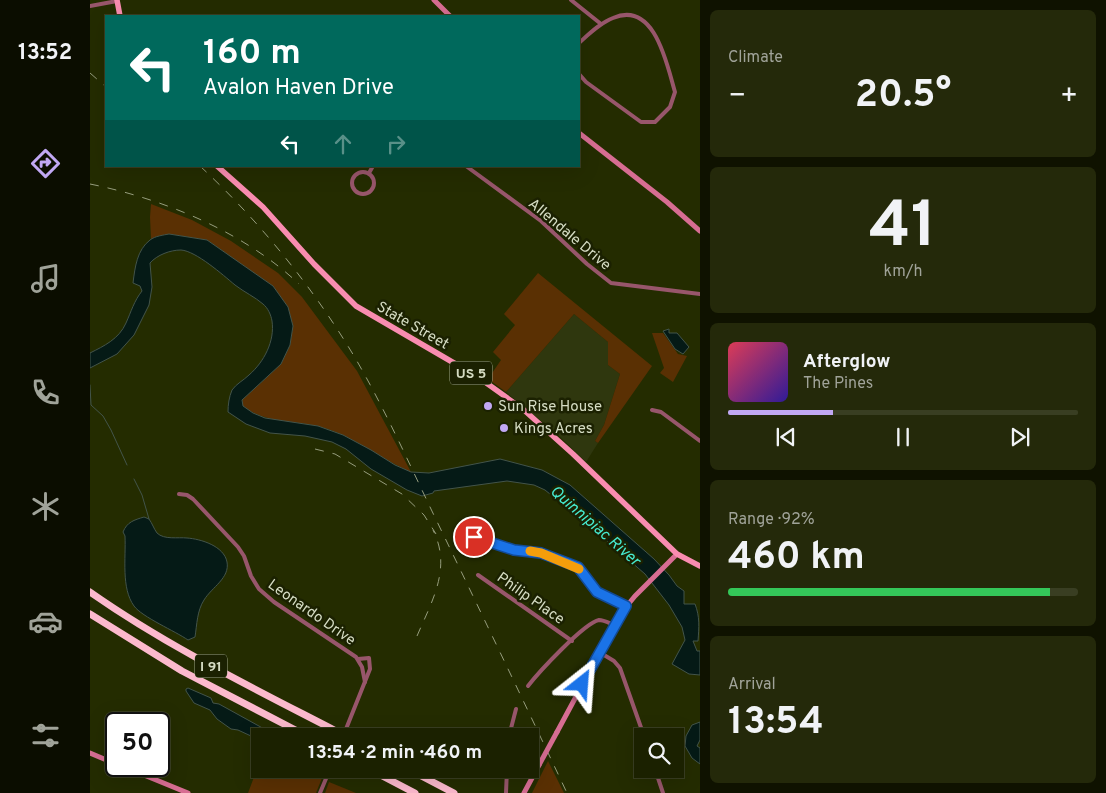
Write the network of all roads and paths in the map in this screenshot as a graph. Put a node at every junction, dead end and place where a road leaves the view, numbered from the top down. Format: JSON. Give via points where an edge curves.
{"nodes":[{"id":1,"x":119,"y":0,"type":"edge"},
{"id":2,"x":434,"y":0,"type":"edge"},
{"id":3,"x":571,"y":0,"type":"edge"},
{"id":4,"x":90,"y":6,"type":"edge"},
{"id":5,"x":120,"y":15,"type":"edge"},
{"id":6,"x":449,"y":15,"type":"edge"},
{"id":7,"x":601,"y":24,"type":"junction"},
{"id":8,"x":580,"y":42,"type":"edge"},
{"id":9,"x":580,"y":75,"type":"edge"},
{"id":10,"x":580,"y":134,"type":"edge"},
{"id":11,"x":219,"y":167,"type":"edge"},
{"id":12,"x":372,"y":167,"type":"edge"},
{"id":13,"x":467,"y":167,"type":"edge"},
{"id":14,"x":369,"y":173,"type":"junction"},
{"id":15,"x":700,"y":231,"type":"edge"},
{"id":16,"x":700,"y":294,"type":"edge"},
{"id":17,"x":652,"y":410,"type":"dead end"},
{"id":18,"x":700,"y":441,"type":"edge"},
{"id":19,"x":178,"y":494,"type":"dead end"},
{"id":20,"x":474,"y":537,"type":"dead end"},
{"id":21,"x":677,"y":554,"type":"junction"},
{"id":22,"x":700,"y":566,"type":"edge"},
{"id":23,"x":478,"y":574,"type":"dead end"},
{"id":24,"x":90,"y":592,"type":"edge"},
{"id":25,"x":626,"y":606,"type":"junction"},
{"id":26,"x":90,"y":614,"type":"edge"},
{"id":27,"x":614,"y":625,"type":"junction"},
{"id":28,"x":572,"y":641,"type":"junction"},
{"id":29,"x":600,"y":652,"type":"junction"},
{"id":30,"x":358,"y":659,"type":"junction"},
{"id":31,"x":365,"y":682,"type":"junction"},
{"id":32,"x":528,"y":686,"type":"dead end"},
{"id":33,"x":516,"y":709,"type":"dead end"},
{"id":34,"x":291,"y":728,"type":"edge"},
{"id":35,"x":330,"y":728,"type":"edge"},
{"id":36,"x":347,"y":728,"type":"edge"},
{"id":37,"x":511,"y":728,"type":"edge"},
{"id":38,"x":641,"y":728,"type":"edge"},
{"id":39,"x":90,"y":753,"type":"edge"},
{"id":40,"x":105,"y":759,"type":"edge"},
{"id":41,"x":149,"y":777,"type":"edge"},
{"id":42,"x":326,"y":778,"type":"edge"},
{"id":43,"x":386,"y":778,"type":"edge"},
{"id":44,"x":425,"y":778,"type":"edge"},
{"id":45,"x":507,"y":778,"type":"edge"},
{"id":46,"x":658,"y":778,"type":"edge"},
{"id":47,"x":188,"y":793,"type":"edge"},
{"id":48,"x":320,"y":793,"type":"edge"},
{"id":49,"x":415,"y":793,"type":"edge"},
{"id":50,"x":454,"y":793,"type":"edge"},
{"id":51,"x":506,"y":793,"type":"edge"},
{"id":52,"x":524,"y":793,"type":"edge"},
{"id":53,"x":663,"y":793,"type":"edge"}],
"edges":[{"from":1,"to":4,"type":"street"},
{"from":1,"to":5,"type":"main road"},
{"from":2,"to":6,"type":"main road"},
{"from":3,"to":7,"type":"street"},
{"from":7,"to":8,"type":"street"},
{"from":7,"to":9,"type":"street","via":[[626,15],[638,17],[655,32],[675,92],[670,107],[655,122],[642,122]]},
{"from":10,"to":15,"type":"main road"},
{"from":11,"to":21,"type":"main road","name":"State Street","number":"US 5","via":[[263,207],[356,306],[478,378],[524,410]]},
{"from":12,"to":14,"type":"street"},
{"from":13,"to":16,"type":"street","name":"Allendale Drive","via":[[541,221],[611,283]]},
{"from":14,"to":14,"type":"street","via":[[355,175],[352,182],[357,192],[364,194],[372,189],[374,182]]},
{"from":17,"to":18,"type":"street","via":[[661,412]]},
{"from":19,"to":30,"type":"street","name":"Leonardo Drive","via":[[193,499],[238,547],[259,589]]},
{"from":20,"to":25,"type":"street","via":[[514,550],[541,553],[578,567],[597,592]]},
{"from":21,"to":22,"type":"main road","name":"State Street","number":"US 5"},
{"from":21,"to":25,"type":"main road"},
{"from":23,"to":28,"type":"street","name":"Philip Place"},
{"from":24,"to":35,"type":"highway","number":"I 91","bridge":true,"via":[[191,655]]},
{"from":25,"to":27,"type":"main road"},
{"from":26,"to":34,"type":"highway","number":"I 91","via":[[176,668]]},
{"from":27,"to":28,"type":"street","via":[[598,620]]},
{"from":27,"to":29,"type":"main road"},
{"from":28,"to":32,"type":"street","via":[[546,663]]},
{"from":29,"to":38,"type":"street","via":[[620,668]]},
{"from":29,"to":52,"type":"main road","bridge":true},
{"from":30,"to":31,"type":"street","name":"Leonardo Drive"},
{"from":30,"to":31,"type":"street","name":"Leonardo Drive","via":[[369,658],[370,668]]},
{"from":31,"to":36,"type":"street"},
{"from":33,"to":37,"type":"street"},
{"from":39,"to":40,"type":"main road"},
{"from":41,"to":47,"type":"main road"},
{"from":42,"to":48,"type":"street"},
{"from":43,"to":49,"type":"highway"},
{"from":44,"to":50,"type":"highway"},
{"from":45,"to":51,"type":"street"},
{"from":46,"to":53,"type":"street"}]}
